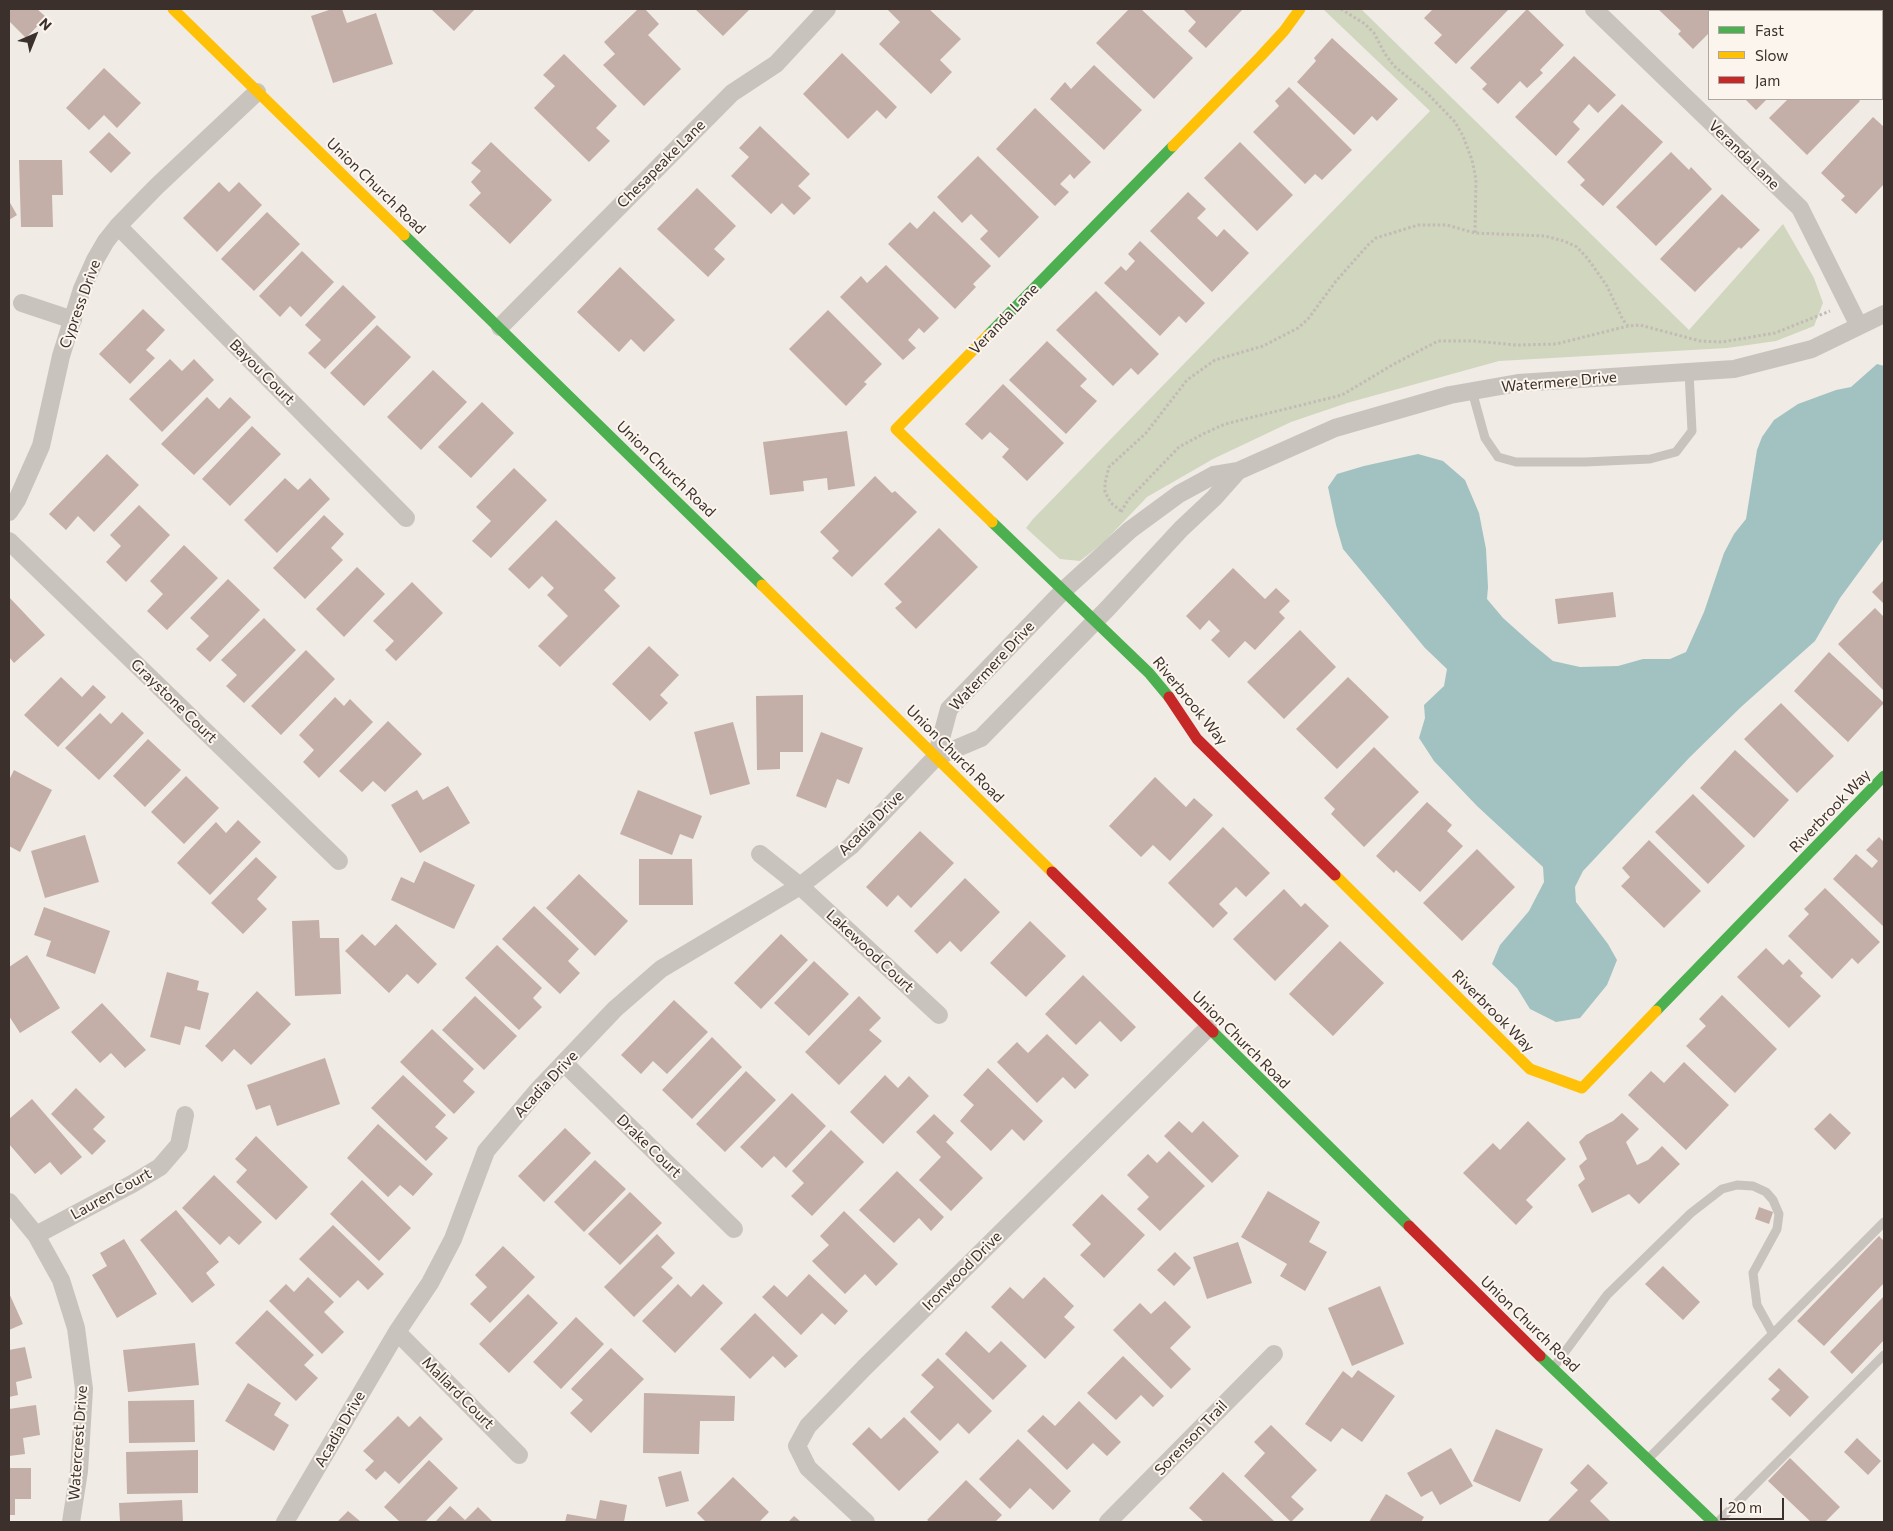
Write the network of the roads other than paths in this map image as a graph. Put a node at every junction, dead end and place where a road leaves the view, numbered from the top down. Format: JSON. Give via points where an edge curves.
{"nodes":[{"id":1,"x":173,"y":9,"type":"edge"},
{"id":2,"x":827,"y":9,"type":"edge"},
{"id":3,"x":1300,"y":9,"type":"edge"},
{"id":4,"x":1594,"y":9,"type":"edge"},
{"id":5,"x":257,"y":92,"type":"junction"},
{"id":6,"x":118,"y":226,"type":"junction"},
{"id":7,"x":22,"y":303,"type":"dead end"},
{"id":8,"x":1884,"y":314,"type":"edge"},
{"id":9,"x":73,"y":320,"type":"junction"},
{"id":10,"x":1859,"y":326,"type":"junction"},
{"id":11,"x":500,"y":327,"type":"junction"},
{"id":12,"x":1689,"y":372,"type":"junction"},
{"id":13,"x":1472,"y":391,"type":"junction"},
{"id":14,"x":1238,"y":470,"type":"junction"},
{"id":15,"x":9,"y":512,"type":"edge"},
{"id":16,"x":406,"y":518,"type":"dead end"},
{"id":17,"x":9,"y":541,"type":"edge"},
{"id":18,"x":1064,"y":590,"type":"junction"},
{"id":19,"x":1095,"y":620,"type":"junction"},
{"id":20,"x":936,"y":757,"type":"junction"},
{"id":21,"x":1884,"y":776,"type":"edge"},
{"id":22,"x":760,"y":854,"type":"dead end"},
{"id":23,"x":339,"y":861,"type":"dead end"},
{"id":24,"x":800,"y":886,"type":"junction"},
{"id":25,"x":939,"y":1016,"type":"dead end"},
{"id":26,"x":1208,"y":1028,"type":"junction"},
{"id":27,"x":564,"y":1064,"type":"junction"},
{"id":28,"x":185,"y":1115,"type":"dead end"},
{"id":29,"x":9,"y":1202,"type":"edge"},
{"id":30,"x":1884,"y":1222,"type":"edge"},
{"id":31,"x":734,"y":1229,"type":"dead end"},
{"id":32,"x":36,"y":1235,"type":"junction"},
{"id":33,"x":397,"y":1332,"type":"junction"},
{"id":34,"x":1773,"y":1334,"type":"junction"},
{"id":35,"x":1274,"y":1354,"type":"dead end"},
{"id":36,"x":1884,"y":1355,"type":"edge"},
{"id":37,"x":1553,"y":1368,"type":"junction"},
{"id":38,"x":519,"y":1455,"type":"dead end"},
{"id":39,"x":1648,"y":1460,"type":"junction"},
{"id":40,"x":71,"y":1522,"type":"edge"},
{"id":41,"x":285,"y":1522,"type":"edge"},
{"id":42,"x":866,"y":1522,"type":"edge"},
{"id":43,"x":1108,"y":1522,"type":"edge"},
{"id":44,"x":1712,"y":1522,"type":"edge"},
{"id":45,"x":1718,"y":1522,"type":"edge"}],
"edges":[{"from":1,"to":5,"type":"street","name":"Union Church Road"},
{"from":2,"to":11,"type":"street","name":"Chesapeake Lane","via":[[776,64],[732,93]]},
{"from":3,"to":18,"type":"street","name":"Veranda Lane","via":[[1261,56],[896,429]]},
{"from":4,"to":10,"type":"street","name":"Veranda Lane","via":[[1800,208]]},
{"from":5,"to":6,"type":"street","name":"Cypress Drive"},
{"from":5,"to":11,"type":"street","name":"Union Church Road"},
{"from":6,"to":9,"type":"street","name":"Cypress Drive","via":[[95,260]]},
{"from":6,"to":16,"type":"street","name":"Bayou Court"},
{"from":7,"to":9,"type":"street"},
{"from":8,"to":10,"type":"street","name":"Watermere Drive"},
{"from":9,"to":15,"type":"street","name":"Cypress Drive","via":[[61,356],[41,446]]},
{"from":10,"to":12,"type":"street","name":"Watermere Drive","via":[[1812,349],[1734,369]]},
{"from":11,"to":20,"type":"street","name":"Union Church Road"},
{"from":12,"to":13,"type":"street","name":"Watermere Drive","via":[[1518,383]]},
{"from":12,"to":13,"type":"lane","via":[[1692,431],[1676,452],[1650,459],[1516,462],[1498,458],[1486,438]]},
{"from":13,"to":14,"type":"street","name":"Watermere Drive","via":[[1335,428]]},
{"from":14,"to":18,"type":"street","name":"Watermere Drive","via":[[1214,475],[1179,494],[1130,530]]},
{"from":14,"to":19,"type":"street","name":"Watermere Drive"},
{"from":17,"to":23,"type":"street","name":"Graystone Court"},
{"from":18,"to":19,"type":"street","name":"Veranda Lane"},
{"from":18,"to":20,"type":"street","name":"Watermere Drive","via":[[949,709]]},
{"from":19,"to":20,"type":"street","name":"Watermere Drive","via":[[981,738]]},
{"from":19,"to":21,"type":"street","name":"Riverbrook Way","via":[[1149,673],[1197,739],[1530,1069],[1582,1088]]},
{"from":20,"to":24,"type":"street","name":"Acadia Drive","via":[[852,846]]},
{"from":20,"to":26,"type":"street","name":"Union Church Road"},
{"from":22,"to":24,"type":"street","name":"Lakewood Court"},
{"from":24,"to":25,"type":"street","name":"Lakewood Court"},
{"from":24,"to":27,"type":"street","name":"Acadia Drive","via":[[661,970],[615,1009]]},
{"from":26,"to":37,"type":"street","name":"Union Church Road"},
{"from":26,"to":42,"type":"street","name":"Ironwood Drive","via":[[808,1426],[797,1446],[808,1468]]},
{"from":27,"to":31,"type":"street","name":"Drake Court"},
{"from":27,"to":33,"type":"street","name":"Acadia Drive","via":[[486,1151],[453,1239],[430,1283]]},
{"from":28,"to":32,"type":"street","name":"Lauren Court","via":[[179,1145],[160,1167]]},
{"from":29,"to":32,"type":"street","name":"Watercrest Drive"},
{"from":30,"to":34,"type":"lane"},
{"from":32,"to":40,"type":"street","name":"Watercrest Drive","via":[[61,1280],[76,1328],[84,1389],[79,1471]]},
{"from":33,"to":38,"type":"street","name":"Mallard Court"},
{"from":33,"to":41,"type":"street","name":"Acadia Drive"},
{"from":34,"to":37,"type":"lane","via":[[1757,1305],[1752,1274],[1777,1229],[1779,1214],[1766,1192],[1754,1186],[1737,1185],[1722,1189],[1691,1213],[1607,1296]]},
{"from":34,"to":39,"type":"lane"},
{"from":35,"to":43,"type":"street","name":"Sorenson Trail"},
{"from":36,"to":45,"type":"lane"},
{"from":37,"to":39,"type":"street","name":"Union Church Road"},
{"from":39,"to":44,"type":"street","name":"Union Church Road"}]}
